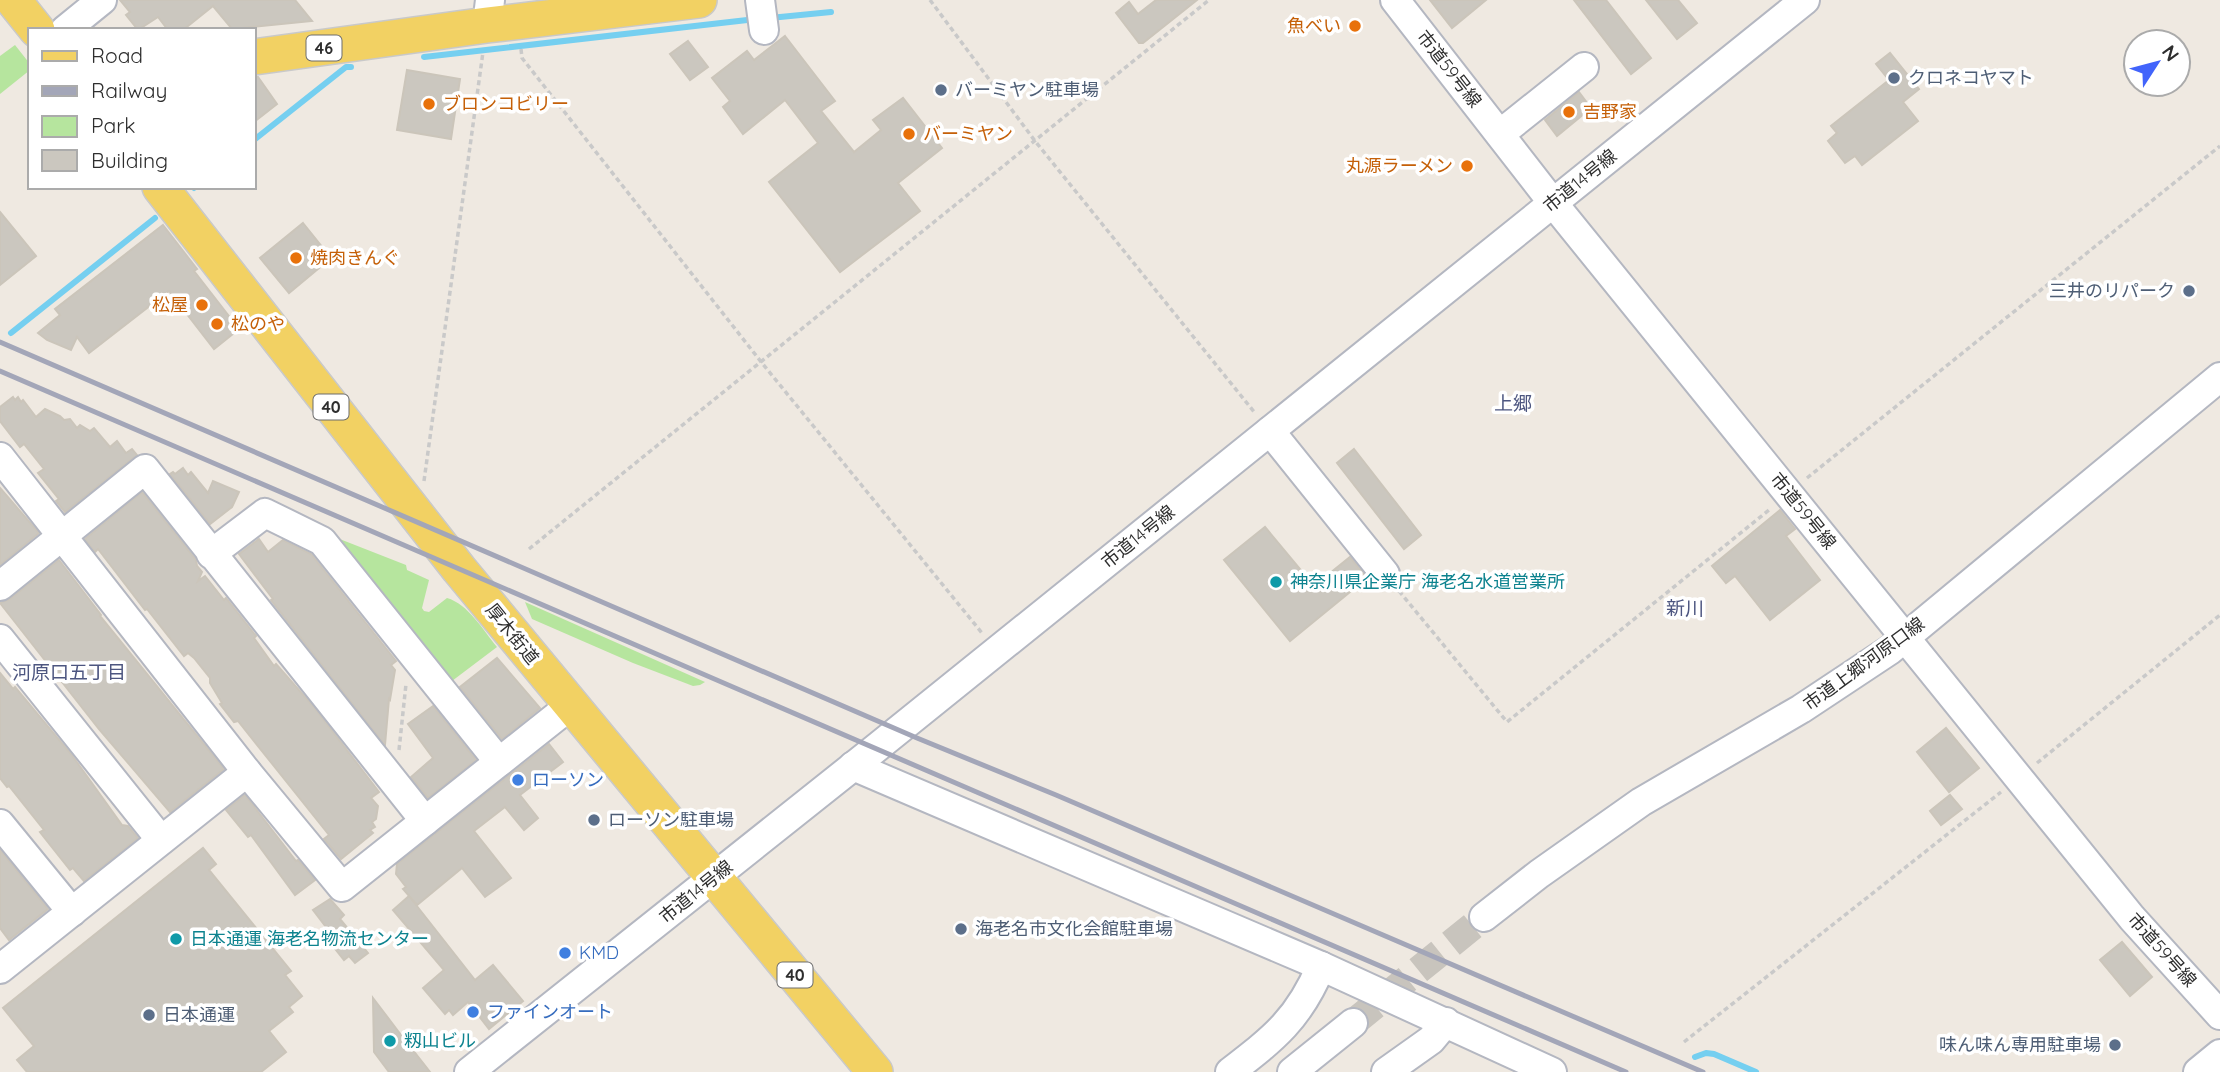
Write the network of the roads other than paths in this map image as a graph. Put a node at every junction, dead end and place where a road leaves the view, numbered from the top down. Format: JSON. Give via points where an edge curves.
{"nodes":[{"id":1,"x":13,"y":0,"type":"edge"},
{"id":2,"x":102,"y":0,"type":"edge"},
{"id":3,"x":699,"y":0,"type":"edge"},
{"id":4,"x":1395,"y":0,"type":"edge"},
{"id":5,"x":1805,"y":0,"type":"edge"},
{"id":6,"x":486,"y":26,"type":"edge"},
{"id":7,"x":35,"y":28,"type":"edge"},
{"id":8,"x":67,"y":28,"type":"edge"},
{"id":9,"x":256,"y":57,"type":"edge"},
{"id":10,"x":1584,"y":67,"type":"dead end"},
{"id":11,"x":1500,"y":134,"type":"junction"},
{"id":12,"x":162,"y":189,"type":"edge"},
{"id":13,"x":1553,"y":203,"type":"junction"},
{"id":14,"x":2220,"y":377,"type":"edge"},
{"id":15,"x":1270,"y":431,"type":"junction"},
{"id":16,"x":0,"y":457,"type":"edge"},
{"id":17,"x":63,"y":535,"type":"junction"},
{"id":18,"x":211,"y":554,"type":"junction"},
{"id":19,"x":1385,"y":574,"type":"road end"},
{"id":20,"x":0,"y":586,"type":"edge"},
{"id":21,"x":1905,"y":637,"type":"junction"},
{"id":22,"x":0,"y":639,"type":"edge"},
{"id":23,"x":571,"y":705,"type":"junction"},
{"id":24,"x":499,"y":762,"type":"junction"},
{"id":25,"x":853,"y":766,"type":"junction"},
{"id":26,"x":247,"y":772,"type":"junction"},
{"id":27,"x":425,"y":821,"type":"junction"},
{"id":28,"x":0,"y":824,"type":"edge"},
{"id":29,"x":162,"y":840,"type":"junction"},
{"id":30,"x":715,"y":878,"type":"junction"},
{"id":31,"x":72,"y":912,"type":"junction"},
{"id":32,"x":1484,"y":917,"type":"tunnel mouth"},
{"id":33,"x":1321,"y":966,"type":"junction"},
{"id":34,"x":0,"y":969,"type":"edge"},
{"id":35,"x":2220,"y":1015,"type":"edge"},
{"id":36,"x":1446,"y":1022,"type":"junction"},
{"id":37,"x":1353,"y":1023,"type":"tunnel mouth"},
{"id":38,"x":2220,"y":1054,"type":"edge"},
{"id":39,"x":469,"y":1072,"type":"edge"},
{"id":40,"x":875,"y":1072,"type":"edge"},
{"id":41,"x":1230,"y":1072,"type":"edge"},
{"id":42,"x":1292,"y":1072,"type":"edge"},
{"id":43,"x":1385,"y":1072,"type":"edge"},
{"id":44,"x":1552,"y":1072,"type":"edge"},
{"id":45,"x":2198,"y":1072,"type":"edge"}],
"edges":[{"from":1,"to":7,"type":"main road"},
{"from":2,"to":8,"type":"street"},
{"from":3,"to":6,"type":"main road","number":"46"},
{"from":4,"to":11,"type":"street","name":"市道59号線"},
{"from":5,"to":13,"type":"street","name":"市道14号線"},
{"from":6,"to":9,"type":"main road","number":"46"},
{"from":10,"to":11,"type":"street"},
{"from":11,"to":13,"type":"street","name":"市道59号線"},
{"from":12,"to":23,"type":"main road","name":"厚木街道","number":"40","via":[[458,569]]},
{"from":13,"to":15,"type":"street","name":"市道14号線"},
{"from":13,"to":21,"type":"street","name":"市道59号線"},
{"from":14,"to":21,"type":"street","name":"市道上郷河原口線"},
{"from":15,"to":19,"type":"street"},
{"from":15,"to":25,"type":"street","name":"市道14号線"},
{"from":16,"to":17,"type":"street"},
{"from":17,"to":18,"type":"street","via":[[145,469]]},
{"from":17,"to":20,"type":"street"},
{"from":17,"to":26,"type":"street"},
{"from":18,"to":24,"type":"street","via":[[265,513],[322,541]]},
{"from":18,"to":27,"type":"street"},
{"from":21,"to":32,"type":"street","name":"市道上郷河原口線","via":[[1801,709],[1641,802]]},
{"from":21,"to":35,"type":"street","name":"市道59号線","via":[[2132,918]]},
{"from":22,"to":29,"type":"street"},
{"from":23,"to":24,"type":"street"},
{"from":23,"to":30,"type":"main road","name":"厚木街道","number":"40"},
{"from":24,"to":27,"type":"street"},
{"from":25,"to":30,"type":"street","name":"市道14号線"},
{"from":25,"to":33,"type":"street"},
{"from":26,"to":27,"type":"street","via":[[342,887]]},
{"from":26,"to":29,"type":"street"},
{"from":28,"to":31,"type":"street"},
{"from":29,"to":31,"type":"street"},
{"from":30,"to":39,"type":"street","name":"市道14号線"},
{"from":30,"to":40,"type":"main road","name":"厚木街道","number":"40"},
{"from":31,"to":34,"type":"street"},
{"from":33,"to":36,"type":"street"},
{"from":33,"to":41,"type":"street","via":[[1288,1023]]},
{"from":36,"to":43,"type":"street","via":[[1431,1040]]},
{"from":36,"to":44,"type":"street"},
{"from":37,"to":42,"type":"street"},
{"from":38,"to":45,"type":"street"}]}
